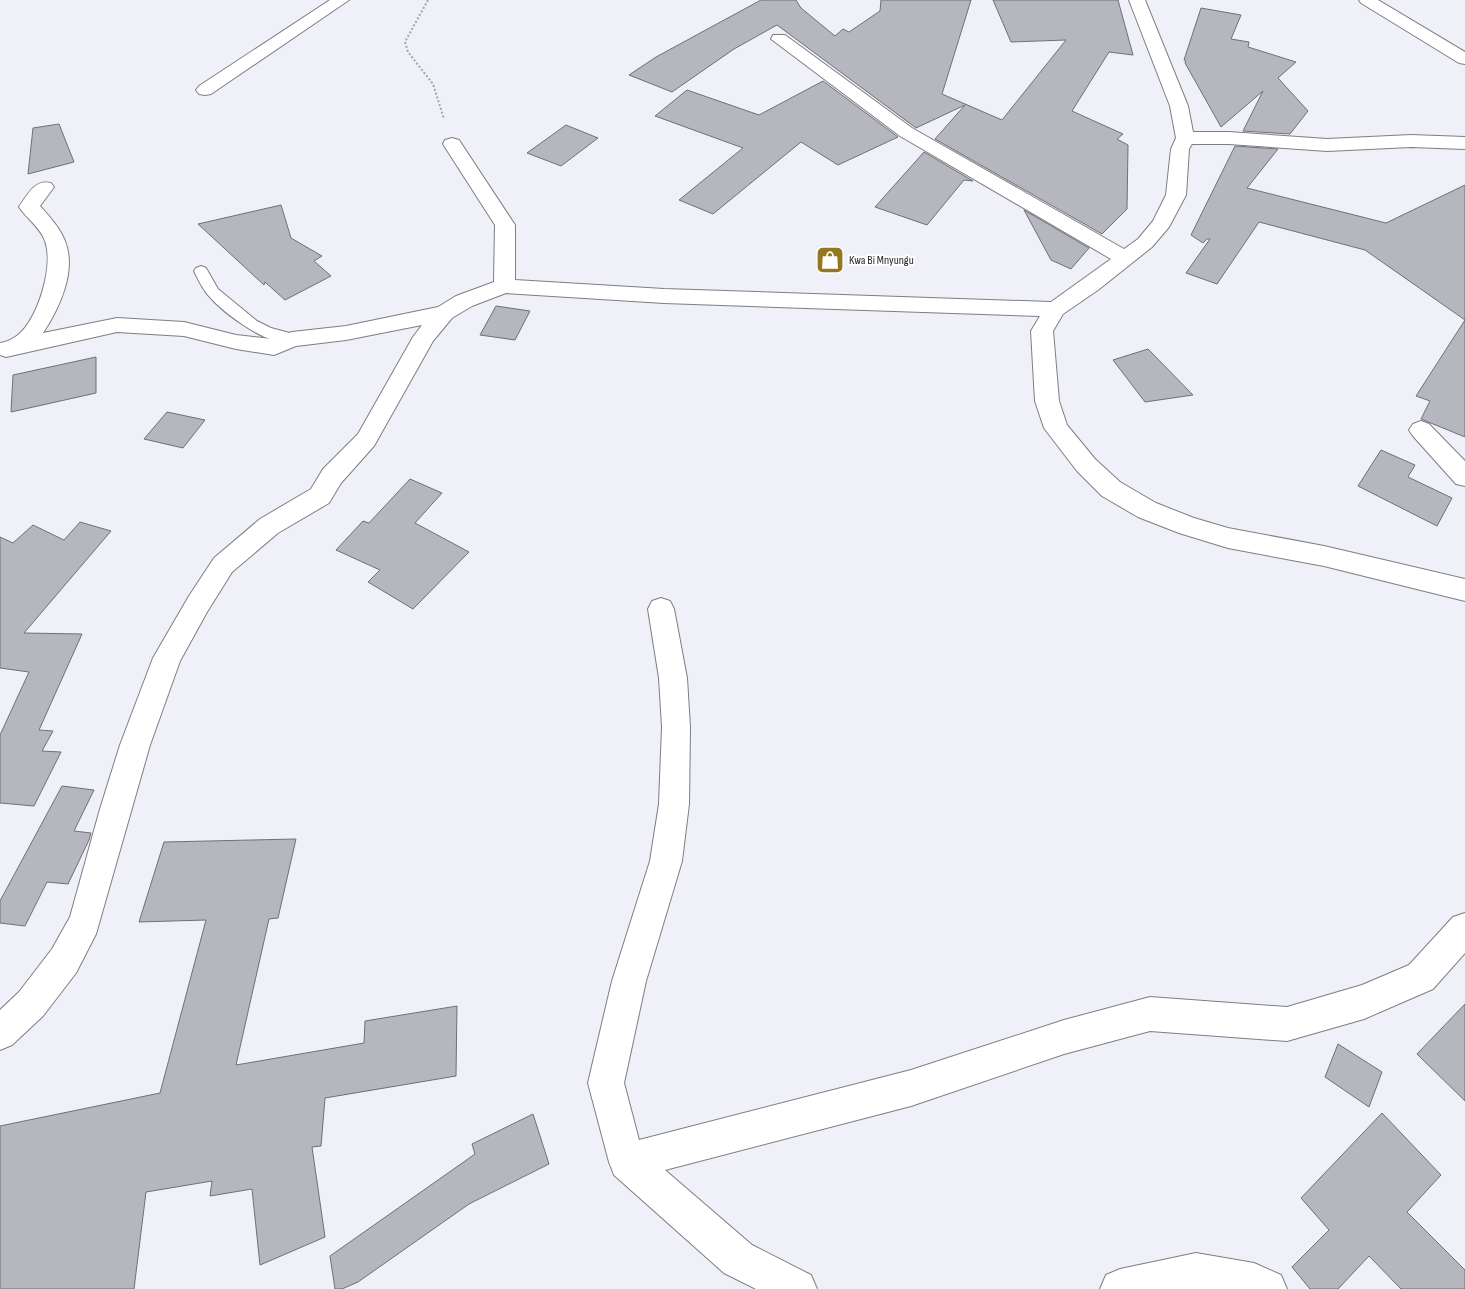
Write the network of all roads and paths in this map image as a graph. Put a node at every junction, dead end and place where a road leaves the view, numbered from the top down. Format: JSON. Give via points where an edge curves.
{"nodes":[{"id":1,"x":341,"y":0,"type":"edge"},
{"id":2,"x":428,"y":0,"type":"edge"},
{"id":3,"x":1137,"y":0,"type":"edge"},
{"id":4,"x":1367,"y":0,"type":"edge"},
{"id":5,"x":778,"y":39,"type":"dead end"},
{"id":6,"x":1465,"y":60,"type":"edge"},
{"id":7,"x":205,"y":90,"type":"dead end"},
{"id":8,"x":1185,"y":138,"type":"junction"},
{"id":9,"x":452,"y":144,"type":"joint"},
{"id":10,"x":1465,"y":144,"type":"edge"},
{"id":11,"x":44,"y":187,"type":"dead end"},
{"id":12,"x":1125,"y":258,"type":"junction"},
{"id":13,"x":201,"y":272,"type":"dead end"},
{"id":14,"x":504,"y":286,"type":"junction"},
{"id":15,"x":1054,"y":309,"type":"junction"},
{"id":16,"x":444,"y":313,"type":"junction"},
{"id":17,"x":292,"y":339,"type":"junction"},
{"id":18,"x":3,"y":351,"type":"edge"},
{"id":19,"x":1421,"y":430,"type":"dead end"},
{"id":20,"x":1465,"y":477,"type":"edge"},
{"id":21,"x":1465,"y":590,"type":"edge"},
{"id":22,"x":661,"y":609,"type":"dead end"},
{"id":23,"x":1465,"y":929,"type":"edge"},
{"id":24,"x":0,"y":1033,"type":"edge"},
{"id":25,"x":627,"y":1162,"type":"junction"},
{"id":26,"x":797,"y":1289,"type":"edge"},
{"id":27,"x":1120,"y":1289,"type":"edge"},
{"id":28,"x":1268,"y":1289,"type":"edge"}],
"edges":[{"from":1,"to":7,"type":"street"},
{"from":2,"to":9,"type":"path","via":[[405,42],[408,52],[433,84]]},
{"from":3,"to":8,"type":"street","via":[[1178,106]]},
{"from":4,"to":6,"type":"street"},
{"from":5,"to":12,"type":"street","via":[[906,132]]},
{"from":8,"to":10,"type":"street","via":[[1327,145],[1411,141]]},
{"from":8,"to":12,"type":"street","via":[[1180,149],[1176,195],[1145,243]]},
{"from":9,"to":14,"type":"street","via":[[505,225]]},
{"from":11,"to":18,"type":"street","via":[[29,207],[45,224],[57,248],[56,280],[42,319],[25,341]]},
{"from":12,"to":15,"type":"street"},
{"from":13,"to":17,"type":"lane","via":[[213,292],[252,325]]},
{"from":14,"to":15,"type":"street","via":[[664,296]]},
{"from":14,"to":16,"type":"street","via":[[464,301]]},
{"from":15,"to":21,"type":"street","via":[[1042,331],[1047,401],[1056,428],[1086,465],[1111,488],[1147,510],[1228,538],[1324,556]]},
{"from":16,"to":17,"type":"street","via":[[346,333]]},
{"from":16,"to":24,"type":"street","via":[[424,337],[366,440],[332,476],[320,496],[269,526],[223,564],[198,604],[167,658],[135,745],[85,923],[64,961],[31,1004]]},
{"from":17,"to":18,"type":"street","via":[[274,348],[184,328],[117,325]]},
{"from":19,"to":20,"type":"street"},
{"from":22,"to":25,"type":"street","via":[[673,678],[676,727],[674,804],[666,861],[629,981],[606,1082]]},
{"from":23,"to":25,"type":"street","via":[[1421,977],[1364,1002],[1287,1024],[1150,1014],[1064,1038],[911,1088]]},
{"from":25,"to":26,"type":"street","via":[[738,1259]]},
{"from":27,"to":28,"type":"street","via":[[1196,1272],[1254,1283]]}]}
